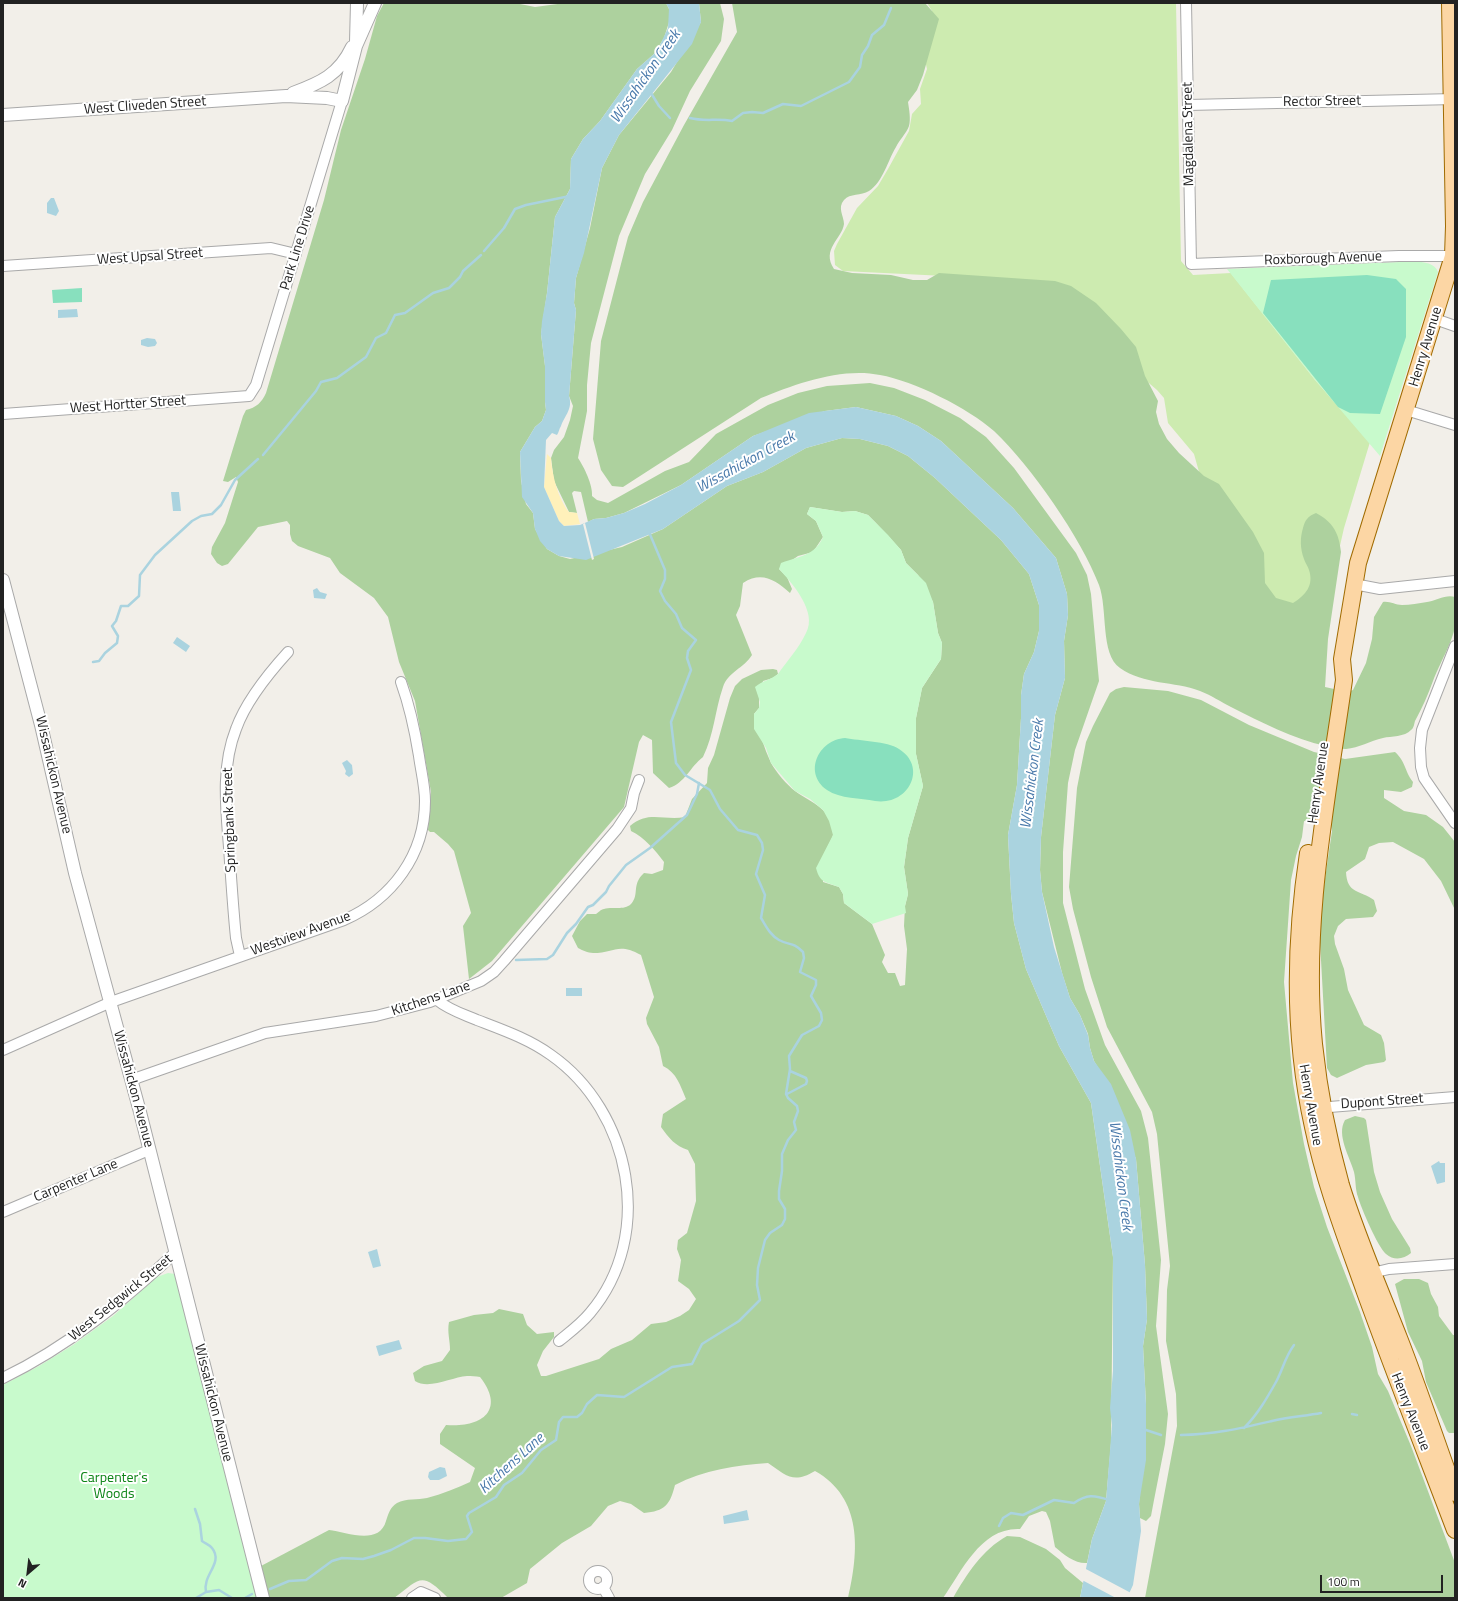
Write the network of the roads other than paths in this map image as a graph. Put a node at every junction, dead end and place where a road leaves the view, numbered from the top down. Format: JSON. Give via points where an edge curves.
{"nodes":[{"id":1,"x":357,"y":3,"type":"edge"},
{"id":2,"x":375,"y":3,"type":"edge"},
{"id":3,"x":1186,"y":3,"type":"edge"},
{"id":4,"x":1450,"y":3,"type":"edge"},
{"id":5,"x":357,"y":29,"type":"junction"},
{"id":6,"x":356,"y":46,"type":"junction"},
{"id":7,"x":286,"y":96,"type":"junction"},
{"id":8,"x":1454,"y":99,"type":"edge"},
{"id":9,"x":342,"y":101,"type":"junction"},
{"id":10,"x":1188,"y":105,"type":"junction"},
{"id":11,"x":3,"y":115,"type":"edge"},
{"id":12,"x":296,"y":254,"type":"junction"},
{"id":13,"x":1454,"y":256,"type":"edge"},
{"id":14,"x":1191,"y":264,"type":"joint"},
{"id":15,"x":3,"y":266,"type":"edge"},
{"id":16,"x":1435,"y":319,"type":"junction"},
{"id":17,"x":1455,"y":326,"type":"edge"},
{"id":18,"x":251,"y":394,"type":"joint"},
{"id":19,"x":1406,"y":410,"type":"junction"},
{"id":20,"x":3,"y":414,"type":"edge"},
{"id":21,"x":1455,"y":425,"type":"edge"},
{"id":22,"x":3,"y":580,"type":"edge"},
{"id":23,"x":1455,"y":581,"type":"edge"},
{"id":24,"x":1354,"y":584,"type":"junction"},
{"id":25,"x":1455,"y":646,"type":"edge"},
{"id":26,"x":288,"y":652,"type":"dead end"},
{"id":27,"x":401,"y":682,"type":"dead end"},
{"id":28,"x":639,"y":780,"type":"dead end"},
{"id":29,"x":1455,"y":823,"type":"edge"},
{"id":30,"x":240,"y":956,"type":"junction"},
{"id":31,"x":437,"y":1000,"type":"junction"},
{"id":32,"x":110,"y":1002,"type":"junction"},
{"id":33,"x":3,"y":1050,"type":"edge"},
{"id":34,"x":131,"y":1080,"type":"junction"},
{"id":35,"x":1455,"y":1097,"type":"edge"},
{"id":36,"x":1316,"y":1108,"type":"junction"},
{"id":37,"x":149,"y":1150,"type":"junction"},
{"id":38,"x":3,"y":1212,"type":"edge"},
{"id":39,"x":176,"y":1252,"type":"junction"},
{"id":40,"x":1455,"y":1264,"type":"edge"},
{"id":41,"x":1366,"y":1274,"type":"junction"},
{"id":42,"x":559,"y":1341,"type":"dead end"},
{"id":43,"x":3,"y":1378,"type":"edge"},
{"id":44,"x":1444,"y":1466,"type":"edge"},
{"id":45,"x":1455,"y":1493,"type":"edge"},
{"id":46,"x":1455,"y":1530,"type":"edge"},
{"id":47,"x":603,"y":1587,"type":"dead end"},
{"id":48,"x":263,"y":1598,"type":"edge"},
{"id":49,"x":412,"y":1598,"type":"edge"},
{"id":50,"x":435,"y":1598,"type":"edge"},
{"id":51,"x":609,"y":1598,"type":"edge"}],
"edges":[{"from":1,"to":5,"type":"street"},
{"from":2,"to":6,"type":"street"},
{"from":3,"to":10,"type":"street","name":"Magdalena Street"},
{"from":4,"to":8,"type":"main road","name":"Henry Avenue"},
{"from":5,"to":6,"type":"street"},
{"from":5,"to":7,"type":"street","name":"West Cliveden Street","via":[[348,55],[330,76],[314,87]]},
{"from":6,"to":9,"type":"street"},
{"from":7,"to":9,"type":"street","name":"West Cliveden Street"},
{"from":7,"to":11,"type":"street","name":"West Cliveden Street"},
{"from":8,"to":10,"type":"street","name":"Rector Street"},
{"from":8,"to":13,"type":"main road","name":"Henry Avenue"},
{"from":9,"to":12,"type":"street","name":"Park Line Drive"},
{"from":10,"to":14,"type":"street","name":"Magdalena Street"},
{"from":12,"to":15,"type":"street","name":"West Upsal Street","via":[[271,248]]},
{"from":12,"to":18,"type":"street","name":"Park Line Drive","via":[[256,385]]},
{"from":13,"to":14,"type":"street","name":"Roxborough Avenue"},
{"from":13,"to":16,"type":"main road","name":"Henry Avenue"},
{"from":16,"to":17,"type":"street"},
{"from":16,"to":19,"type":"main road","name":"Henry Avenue"},
{"from":18,"to":20,"type":"street","name":"West Hortter Street","via":[[241,398]]},
{"from":19,"to":21,"type":"street"},
{"from":19,"to":24,"type":"main road","name":"Henry Avenue","via":[[1358,562]]},
{"from":22,"to":32,"type":"street","name":"Wissahickon Avenue","via":[[41,725],[75,873]]},
{"from":23,"to":24,"type":"street","via":[[1380,589]]},
{"from":24,"to":36,"type":"main road","name":"Henry Avenue","via":[[1316,835],[1299,925],[1297,985],[1300,1044]]},
{"from":25,"to":29,"type":"street","via":[[1422,730],[1420,758],[1427,784]]},
{"from":26,"to":30,"type":"street","name":"Springbank Street","via":[[263,682],[243,715],[234,735],[228,760],[226,814],[236,938]]},
{"from":27,"to":30,"type":"street","name":"Westview Avenue","via":[[412,718],[424,794],[424,818],[420,837],[410,861],[388,891],[375,903],[359,912]]},
{"from":28,"to":31,"type":"street","name":"Kitchens Lane","via":[[631,808],[617,829],[500,967],[481,981]]},
{"from":30,"to":32,"type":"street","name":"Westview Avenue"},
{"from":31,"to":34,"type":"street","name":"Kitchens Lane","via":[[389,1014],[265,1033]]},
{"from":31,"to":42,"type":"street","via":[[451,1010],[526,1039],[571,1070],[607,1117],[614,1133],[626,1172],[628,1198],[621,1254],[612,1278],[598,1302],[583,1320]]},
{"from":32,"to":33,"type":"street","name":"Westview Avenue"},
{"from":32,"to":34,"type":"street","name":"Wissahickon Avenue"},
{"from":34,"to":37,"type":"street","name":"Wissahickon Avenue"},
{"from":35,"to":36,"type":"street","name":"Dupont Street"},
{"from":36,"to":41,"type":"main road","name":"Henry Avenue","via":[[1341,1184]]},
{"from":37,"to":38,"type":"street","name":"Carpenter Lane"},
{"from":37,"to":39,"type":"street","name":"Wissahickon Avenue"},
{"from":39,"to":43,"type":"street","name":"West Sedgwick Street","via":[[85,1330]]},
{"from":39,"to":48,"type":"street","name":"Wissahickon Avenue"},
{"from":40,"to":41,"type":"street"},
{"from":41,"to":44,"type":"main road","name":"Henry Avenue","via":[[1410,1368]]},
{"from":44,"to":45,"type":"main road","name":"Henry Avenue"},
{"from":44,"to":46,"type":"main road","name":"Henry Avenue"},
{"from":47,"to":51,"type":"street"},
{"from":49,"to":50,"type":"street","via":[[421,1592]]}]}
